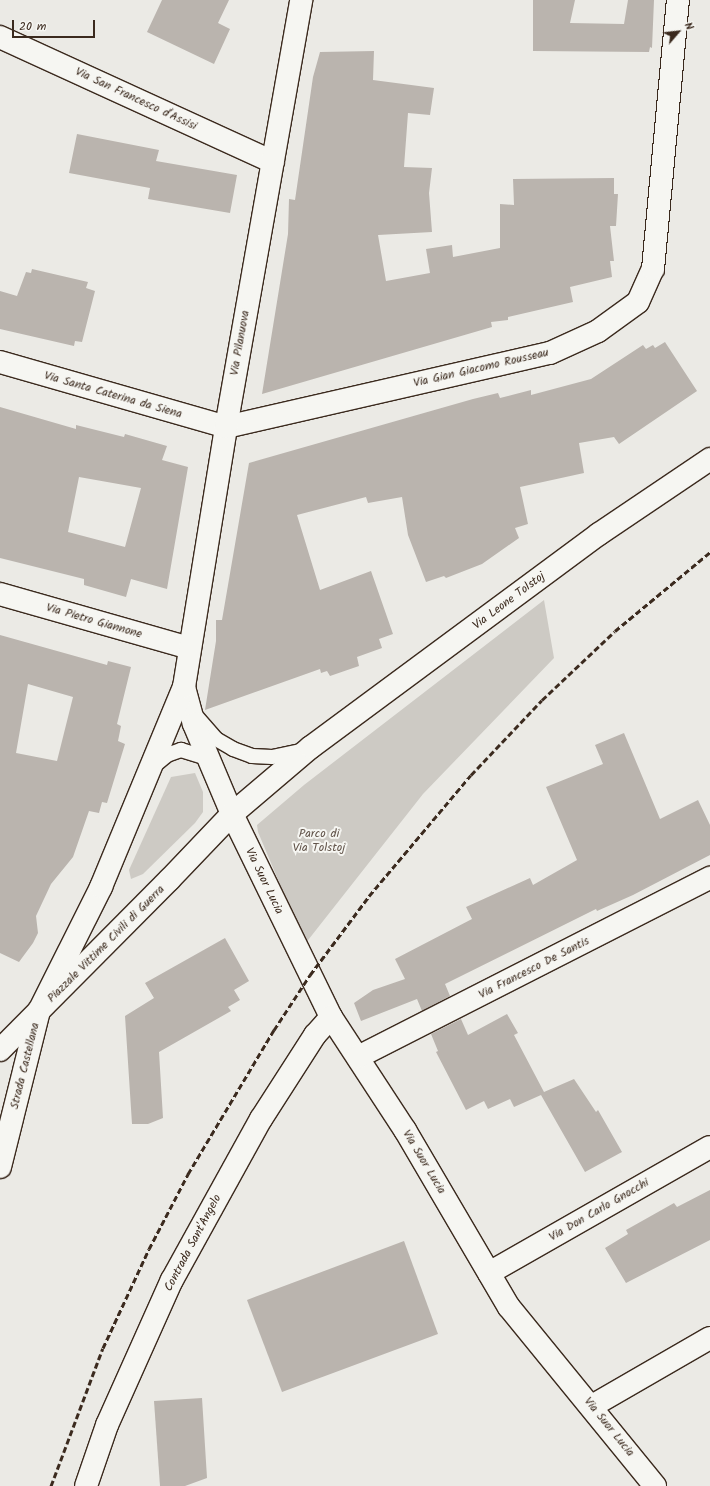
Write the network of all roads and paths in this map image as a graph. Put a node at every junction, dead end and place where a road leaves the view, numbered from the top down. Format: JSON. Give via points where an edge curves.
{"nodes":[{"id":1,"x":301,"y":0,"type":"edge"},
{"id":2,"x":678,"y":0,"type":"edge"},
{"id":3,"x":0,"y":37,"type":"edge"},
{"id":4,"x":273,"y":162,"type":"junction"},
{"id":5,"x":0,"y":362,"type":"edge"},
{"id":6,"x":226,"y":427,"type":"junction"},
{"id":7,"x":710,"y":459,"type":"edge"},
{"id":8,"x":0,"y":594,"type":"edge"},
{"id":9,"x":189,"y":648,"type":"junction"},
{"id":10,"x":184,"y":687,"type":"junction"},
{"id":11,"x":311,"y":747,"type":"junction"},
{"id":12,"x":208,"y":758,"type":"junction"},
{"id":13,"x":150,"y":768,"type":"junction"},
{"id":14,"x":232,"y":814,"type":"junction"},
{"id":15,"x":710,"y":878,"type":"edge"},
{"id":16,"x":39,"y":1011,"type":"junction"},
{"id":17,"x":331,"y":1017,"type":"junction"},
{"id":18,"x":0,"y":1050,"type":"edge"},
{"id":19,"x":358,"y":1057,"type":"junction"},
{"id":20,"x":710,"y":1147,"type":"edge"},
{"id":21,"x":0,"y":1167,"type":"edge"},
{"id":22,"x":489,"y":1273,"type":"junction"},
{"id":23,"x":710,"y":1338,"type":"edge"},
{"id":24,"x":592,"y":1406,"type":"junction"},
{"id":25,"x":86,"y":1486,"type":"edge"},
{"id":26,"x":654,"y":1486,"type":"edge"}],
"edges":[{"from":1,"to":4,"type":"street","name":"Via Pilanuova"},
{"from":2,"to":6,"type":"street","name":"Via Gian Giacomo Rousseau","via":[[653,269],[638,302],[598,331],[550,353]]},
{"from":3,"to":4,"type":"street","name":"Via San Francesco d'Assisi"},
{"from":4,"to":6,"type":"street","name":"Via Pilanuova"},
{"from":5,"to":6,"type":"street","name":"Via Santa Caterina da Siena"},
{"from":6,"to":9,"type":"street","name":"Via Pilanuova"},
{"from":7,"to":11,"type":"street","name":"Via Leone Tolstoj","via":[[599,534]]},
{"from":8,"to":9,"type":"street","name":"Via Pietro Giannone"},
{"from":9,"to":10,"type":"street","name":"Via Pilanuova"},
{"from":10,"to":11,"type":"lane","name":"Via Leone Tolstoj","via":[[190,707],[201,724],[216,739],[233,749],[252,756],[272,757],[292,754]]},
{"from":10,"to":12,"type":"street","via":[[194,724]]},
{"from":10,"to":13,"type":"street","name":"Piazzale Vittime Civili di Guerra"},
{"from":11,"to":14,"type":"street","name":"Via Leone Tolstoj"},
{"from":12,"to":13,"type":"lane","name":"Piazzale Vittime Civili di Guerra","via":[[180,750],[167,754]]},
{"from":12,"to":14,"type":"street"},
{"from":13,"to":16,"type":"street","name":"Piazzale Vittime Civili di Guerra","via":[[101,887]]},
{"from":14,"to":16,"type":"street","name":"Piazzale Vittime Civili di Guerra"},
{"from":14,"to":17,"type":"street","name":"Via Suor Lucia"},
{"from":15,"to":19,"type":"street","name":"Via Francesco De Santis"},
{"from":16,"to":18,"type":"street"},
{"from":16,"to":21,"type":"street","name":"Strada Castellana"},
{"from":17,"to":19,"type":"street","name":"Via Suor Lucia"},
{"from":17,"to":25,"type":"street","name":"Contrada Sant'Angelo","via":[[315,1035],[261,1119],[172,1280],[107,1426]]},
{"from":19,"to":22,"type":"street","name":"Via Suor Lucia","via":[[405,1130]]},
{"from":20,"to":22,"type":"street","name":"Via Don Carlo Gnocchi"},
{"from":22,"to":24,"type":"street","name":"Via Suor Lucia","via":[[509,1307]]},
{"from":23,"to":24,"type":"street"},
{"from":24,"to":26,"type":"street","name":"Via Suor Lucia"}]}
